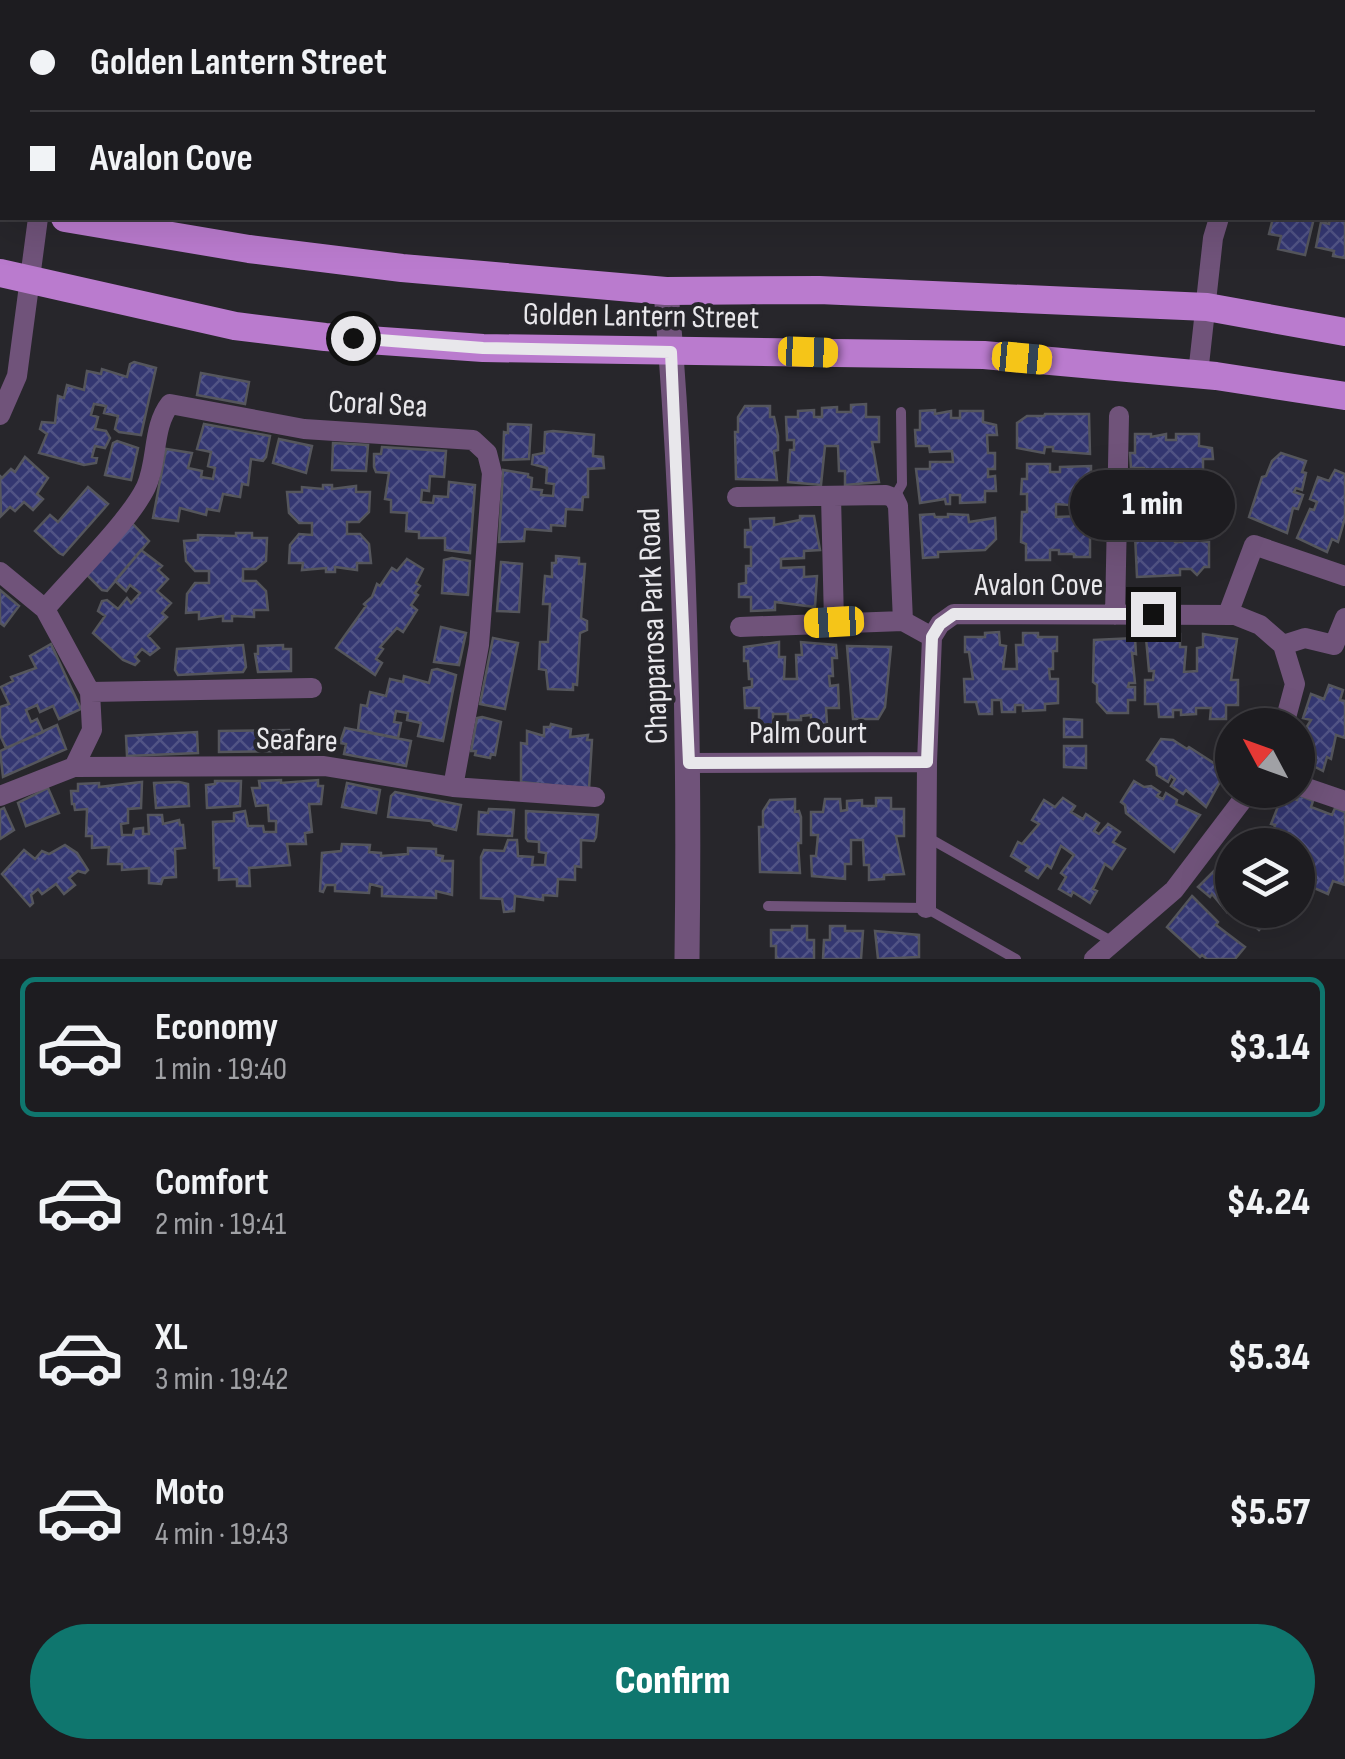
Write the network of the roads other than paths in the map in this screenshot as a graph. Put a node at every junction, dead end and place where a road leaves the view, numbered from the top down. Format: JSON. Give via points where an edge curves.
{"nodes":[{"id":1,"x":38,"y":220,"type":"edge"},
{"id":2,"x":77,"y":220,"type":"edge"},
{"id":3,"x":1219,"y":220,"type":"edge"},
{"id":4,"x":0,"y":272,"type":"edge"},
{"id":5,"x":32,"y":278,"type":"junction"},
{"id":6,"x":666,"y":291,"type":"junction"},
{"id":7,"x":1206,"y":307,"type":"junction"},
{"id":8,"x":1345,"y":332,"type":"edge"},
{"id":9,"x":671,"y":352,"type":"junction"},
{"id":10,"x":1198,"y":374,"type":"junction"},
{"id":11,"x":1345,"y":396,"type":"edge"},
{"id":12,"x":901,"y":412,"type":"dead end"},
{"id":13,"x":0,"y":415,"type":"edge"},
{"id":14,"x":1119,"y":416,"type":"dead end"},
{"id":15,"x":831,"y":496,"type":"junction"},
{"id":16,"x":737,"y":497,"type":"dead end"},
{"id":17,"x":894,"y":498,"type":"junction"},
{"id":18,"x":0,"y":572,"type":"edge"},
{"id":19,"x":1345,"y":576,"type":"edge"},
{"id":20,"x":45,"y":609,"type":"junction"},
{"id":21,"x":1115,"y":614,"type":"junction"},
{"id":22,"x":1228,"y":614,"type":"junction"},
{"id":23,"x":1345,"y":618,"type":"edge"},
{"id":24,"x":903,"y":621,"type":"junction"},
{"id":25,"x":834,"y":622,"type":"junction"},
{"id":26,"x":740,"y":627,"type":"dead end"},
{"id":27,"x":932,"y":637,"type":"junction"},
{"id":28,"x":1284,"y":645,"type":"junction"},
{"id":29,"x":312,"y":688,"type":"dead end"},
{"id":30,"x":90,"y":692,"type":"junction"},
{"id":31,"x":1289,"y":708,"type":"edge"},
{"id":32,"x":927,"y":762,"type":"junction"},
{"id":33,"x":689,"y":763,"type":"junction"},
{"id":34,"x":74,"y":767,"type":"junction"},
{"id":35,"x":453,"y":787,"type":"junction"},
{"id":36,"x":1315,"y":790,"type":"edge"},
{"id":37,"x":0,"y":796,"type":"edge"},
{"id":38,"x":595,"y":798,"type":"dead end"},
{"id":39,"x":1345,"y":800,"type":"edge"},
{"id":40,"x":1236,"y":808,"type":"edge"},
{"id":41,"x":926,"y":836,"type":"junction"},
{"id":42,"x":768,"y":906,"type":"dead end"},
{"id":43,"x":926,"y":908,"type":"junction"},
{"id":44,"x":1114,"y":942,"type":"junction"},
{"id":45,"x":687,"y":959,"type":"edge"},
{"id":46,"x":1016,"y":959,"type":"edge"},
{"id":47,"x":1094,"y":959,"type":"edge"}],
"edges":[{"from":1,"to":5,"type":"street"},
{"from":2,"to":6,"type":"main road","name":"Golden Lantern Street","via":[[248,250]]},
{"from":3,"to":7,"type":"street"},
{"from":4,"to":5,"type":"main road","name":"Golden Lantern Street"},
{"from":5,"to":9,"type":"main road","name":"Golden Lantern Street","via":[[235,326],[483,348]]},
{"from":5,"to":13,"type":"street","via":[[17,376]]},
{"from":6,"to":7,"type":"main road","name":"Golden Lantern Street","via":[[819,290]]},
{"from":6,"to":9,"type":"street","name":"Chapparosa Park Road"},
{"from":7,"to":8,"type":"main road","name":"Golden Lantern Street"},
{"from":7,"to":10,"type":"street"},
{"from":9,"to":10,"type":"main road","name":"Golden Lantern Street","via":[[984,355]]},
{"from":9,"to":33,"type":"street","name":"Chapparosa Park Road"},
{"from":10,"to":11,"type":"main road","name":"Golden Lantern Street"},
{"from":12,"to":17,"type":"lane","via":[[902,484]]},
{"from":14,"to":21,"type":"street"},
{"from":15,"to":16,"type":"street"},
{"from":15,"to":17,"type":"street"},
{"from":15,"to":25,"type":"street"},
{"from":17,"to":24,"type":"street"},
{"from":18,"to":20,"type":"street"},
{"from":19,"to":22,"type":"street","via":[[1254,545]]},
{"from":20,"to":30,"type":"street"},
{"from":20,"to":35,"type":"street","name":"Coral Sea","via":[[147,485],[170,404],[304,429],[473,440],[488,453],[492,473],[479,644]]},
{"from":21,"to":22,"type":"street","name":"Avalon Cove"},
{"from":21,"to":27,"type":"street","name":"Avalon Cove","via":[[954,614]]},
{"from":22,"to":28,"type":"street","name":"Avalon Cove","via":[[1260,625]]},
{"from":23,"to":28,"type":"street","via":[[1334,646],[1305,638]]},
{"from":24,"to":25,"type":"street"},
{"from":24,"to":27,"type":"street"},
{"from":25,"to":26,"type":"street"},
{"from":27,"to":32,"type":"street"},
{"from":28,"to":31,"type":"street","via":[[1295,684]]},
{"from":29,"to":30,"type":"street"},
{"from":30,"to":34,"type":"street","via":[[92,730]]},
{"from":32,"to":33,"type":"street","name":"Palm Court"},
{"from":32,"to":41,"type":"street"},
{"from":33,"to":45,"type":"street","name":"Chapparosa Park Road"},
{"from":34,"to":35,"type":"street","name":"Seafare","via":[[324,766]]},
{"from":34,"to":37,"type":"street","name":"Seafare"},
{"from":35,"to":38,"type":"street","name":"Seafare"},
{"from":36,"to":39,"type":"street"},
{"from":40,"to":44,"type":"street","via":[[1174,890]]},
{"from":41,"to":43,"type":"street"},
{"from":41,"to":44,"type":"lane"},
{"from":42,"to":43,"type":"lane"},
{"from":43,"to":46,"type":"lane"},
{"from":44,"to":47,"type":"street"}]}
